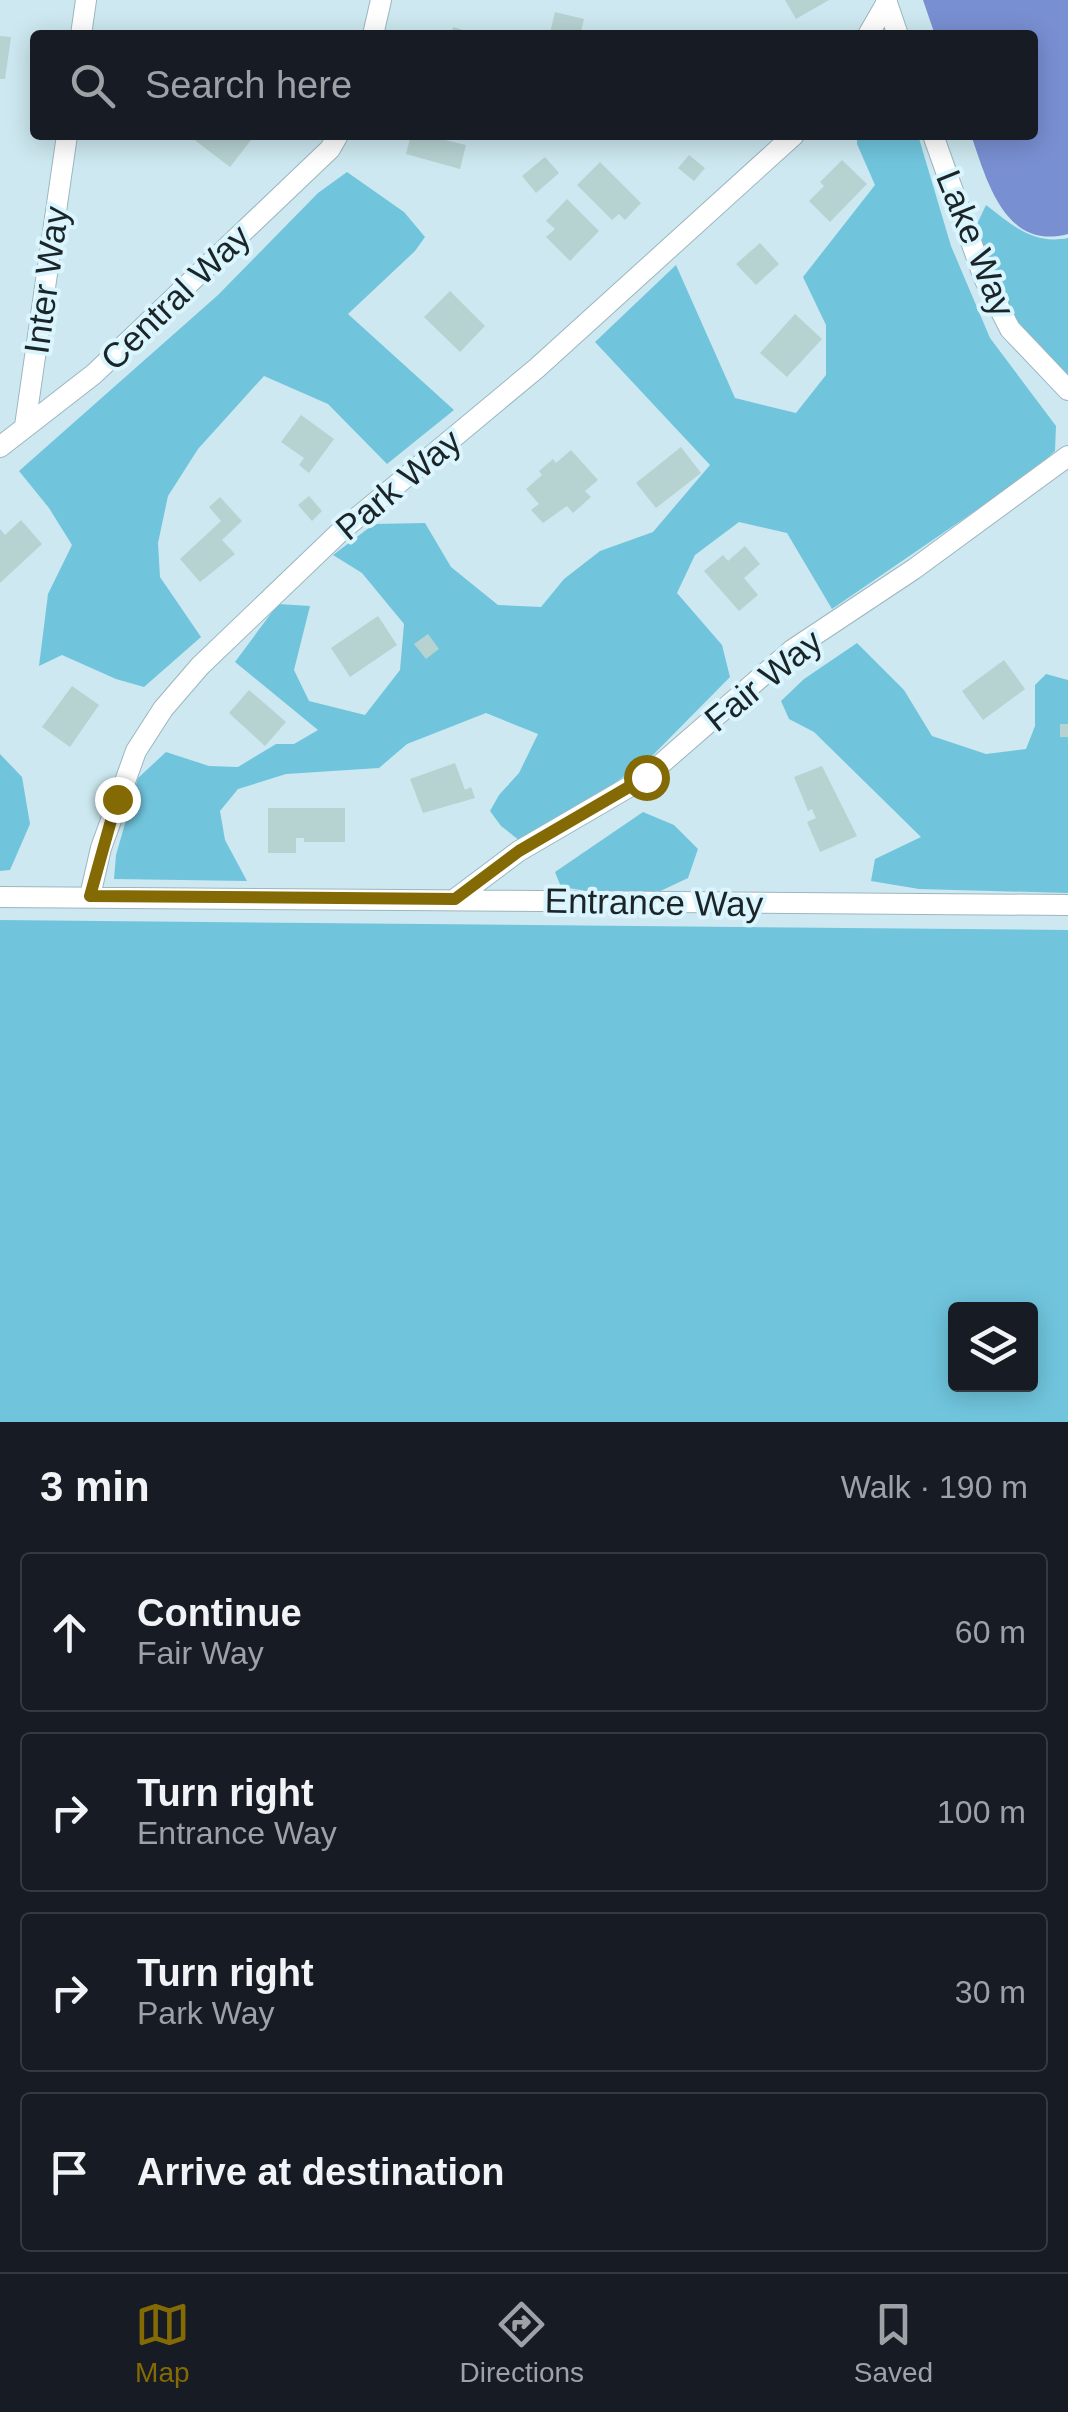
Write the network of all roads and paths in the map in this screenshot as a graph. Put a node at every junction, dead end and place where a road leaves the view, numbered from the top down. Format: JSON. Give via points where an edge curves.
{"nodes":[{"id":1,"x":86,"y":0,"type":"edge"},
{"id":2,"x":381,"y":0,"type":"edge"},
{"id":3,"x":886,"y":1,"type":"edge"},
{"id":4,"x":82,"y":30,"type":"edge"},
{"id":5,"x":374,"y":30,"type":"edge"},
{"id":6,"x":871,"y":30,"type":"edge"},
{"id":7,"x":896,"y":30,"type":"edge"},
{"id":8,"x":65,"y":140,"type":"edge"},
{"id":9,"x":335,"y":140,"type":"edge"},
{"id":10,"x":788,"y":140,"type":"edge"},
{"id":11,"x":935,"y":140,"type":"edge"},
{"id":12,"x":1068,"y":390,"type":"edge"},
{"id":13,"x":25,"y":426,"type":"junction"},
{"id":14,"x":0,"y":447,"type":"edge"},
{"id":15,"x":1068,"y":456,"type":"edge"},
{"id":16,"x":90,"y":896,"type":"junction"},
{"id":17,"x":0,"y":897,"type":"edge"},
{"id":18,"x":455,"y":899,"type":"junction"},
{"id":19,"x":1068,"y":905,"type":"edge"}],
"edges":[{"from":1,"to":4,"type":"street"},
{"from":2,"to":5,"type":"street"},
{"from":3,"to":6,"type":"street"},
{"from":3,"to":7,"type":"street"},
{"from":8,"to":13,"type":"street","name":"Inter Way"},
{"from":9,"to":13,"type":"street","name":"Central Way","via":[[94,374]]},
{"from":10,"to":16,"type":"street","name":"Park Way","via":[[537,368],[341,531],[200,666],[136,752]]},
{"from":11,"to":12,"type":"street","name":"Lake Way","via":[[984,278],[1010,329]]},
{"from":13,"to":14,"type":"street","name":"Central Way"},
{"from":15,"to":18,"type":"street","name":"Fair Way","via":[[792,650],[646,777],[519,851]]},
{"from":16,"to":17,"type":"street","name":"Entrance Way"},
{"from":16,"to":18,"type":"street","name":"Entrance Way"},
{"from":18,"to":19,"type":"street","name":"Entrance Way"}]}
